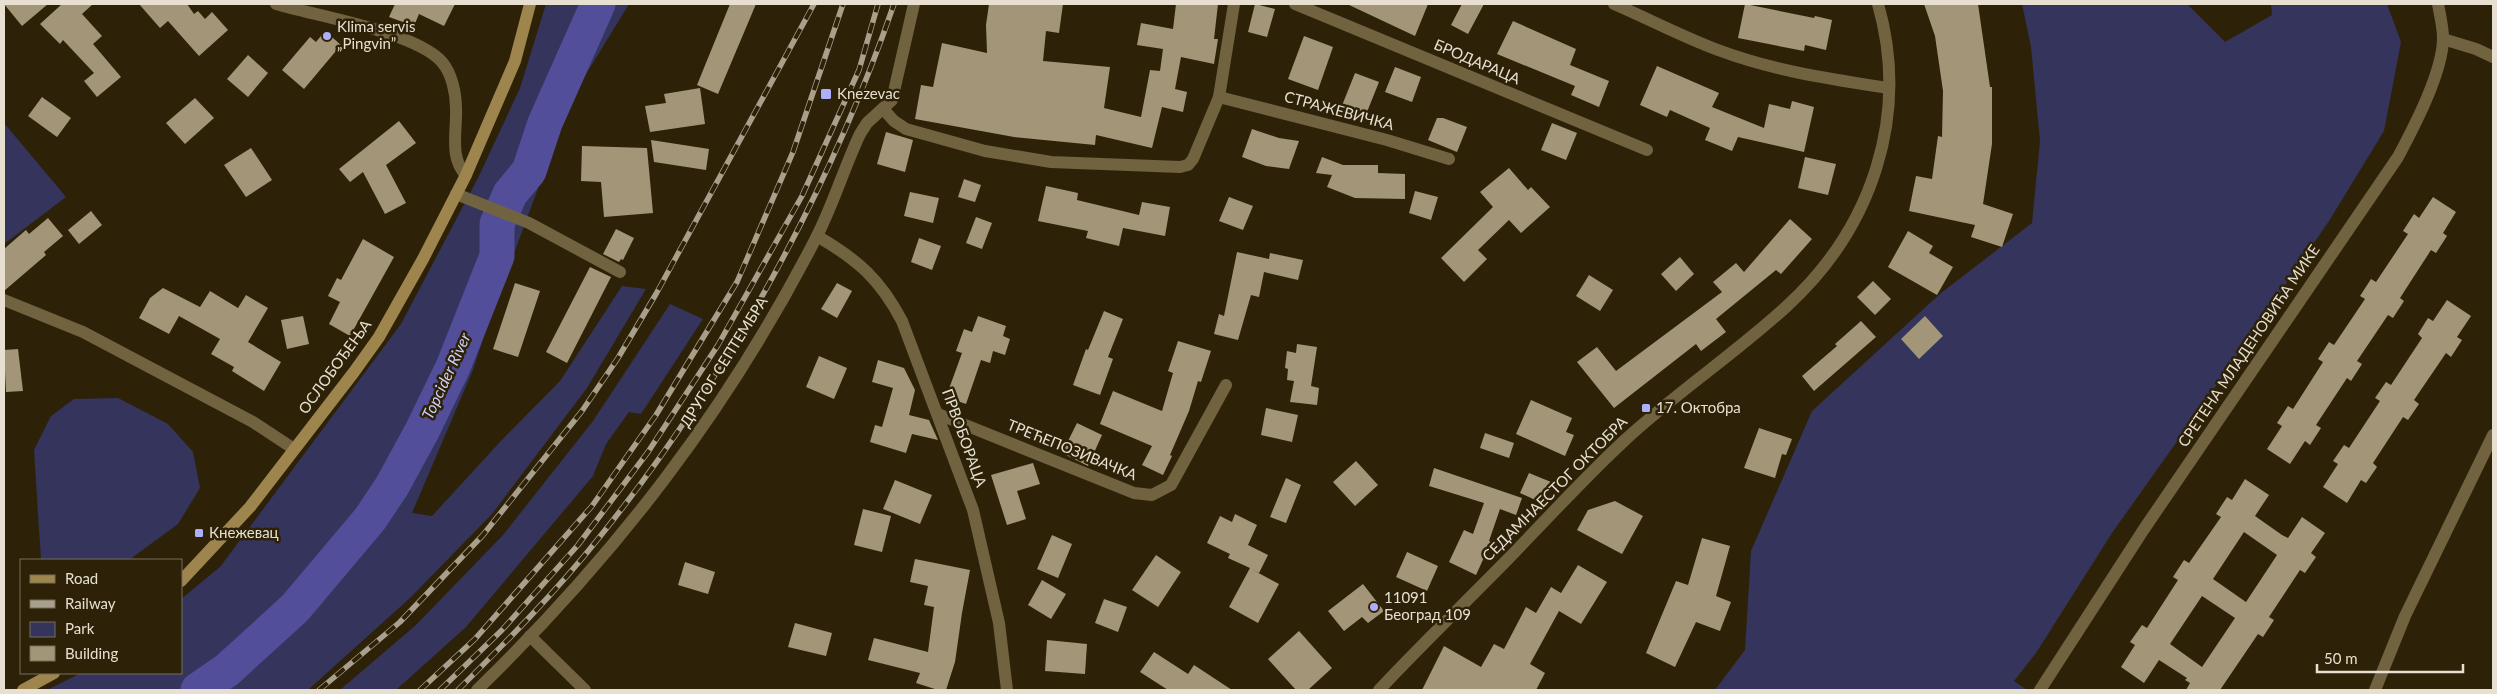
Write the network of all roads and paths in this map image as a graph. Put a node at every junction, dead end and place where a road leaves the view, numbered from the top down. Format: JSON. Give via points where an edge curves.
{"nodes":[{"id":1,"x":276,"y":4,"type":"edge"},
{"id":2,"x":530,"y":4,"type":"edge"},
{"id":3,"x":914,"y":4,"type":"edge"},
{"id":4,"x":1234,"y":4,"type":"edge"},
{"id":5,"x":1295,"y":4,"type":"edge"},
{"id":6,"x":1614,"y":4,"type":"edge"},
{"id":7,"x":1878,"y":4,"type":"edge"},
{"id":8,"x":2438,"y":4,"type":"edge"},
{"id":9,"x":2443,"y":39,"type":"junction"},
{"id":10,"x":2493,"y":57,"type":"edge"},
{"id":11,"x":1888,"y":88,"type":"junction"},
{"id":12,"x":1219,"y":97,"type":"junction"},
{"id":13,"x":884,"y":110,"type":"junction"},
{"id":14,"x":1647,"y":150,"type":"dead end"},
{"id":15,"x":1450,"y":159,"type":"dead end"},
{"id":16,"x":466,"y":175,"type":"junction"},
{"id":17,"x":456,"y":194,"type":"junction"},
{"id":18,"x":817,"y":236,"type":"junction"},
{"id":19,"x":620,"y":272,"type":"dead end"},
{"id":20,"x":4,"y":300,"type":"edge"},
{"id":21,"x":1226,"y":385,"type":"dead end"},
{"id":22,"x":938,"y":414,"type":"junction"},
{"id":23,"x":2493,"y":436,"type":"edge"},
{"id":24,"x":294,"y":449,"type":"junction"},
{"id":25,"x":182,"y":580,"type":"edge"},
{"id":26,"x":530,"y":636,"type":"junction"},
{"id":27,"x":52,"y":674,"type":"edge"},
{"id":28,"x":23,"y":690,"type":"edge"},
{"id":29,"x":477,"y":690,"type":"edge"},
{"id":30,"x":585,"y":690,"type":"edge"},
{"id":31,"x":1007,"y":690,"type":"edge"},
{"id":32,"x":1379,"y":690,"type":"edge"},
{"id":33,"x":2040,"y":690,"type":"edge"},
{"id":34,"x":2375,"y":690,"type":"edge"}],
"edges":[{"from":1,"to":16,"type":"street","via":[[343,20],[431,52],[451,77],[456,100],[457,162]]},
{"from":2,"to":16,"type":"main road","name":"ОСЛОБОЂЕЊА","via":[[515,61]]},
{"from":3,"to":13,"type":"street","name":"ДРУГОГ СЕПТЕМБРА","via":[[894,96]]},
{"from":4,"to":12,"type":"street"},
{"from":5,"to":14,"type":"street","name":"БРОДАРАЦА"},
{"from":6,"to":11,"type":"street","via":[[1749,60],[1794,73]]},
{"from":7,"to":11,"type":"street","name":"СЕДАМНАЕСТОГ ОКТОБРА","via":[[1886,37]]},
{"from":8,"to":9,"type":"street","name":"СРЕТЕНА МЛАДЕНОВИЋА МИКЕ"},
{"from":9,"to":10,"type":"street"},
{"from":9,"to":33,"type":"street","name":"СРЕТЕНА МЛАДЕНОВИЋА МИКЕ","via":[[2431,84],[2398,157],[2144,529]]},
{"from":11,"to":32,"type":"street","name":"СЕДАМНАЕСТОГ ОКТОБРА","via":[[1885,136],[1869,189],[1848,233],[1827,262],[1788,305],[1613,452]]},
{"from":12,"to":13,"type":"street","via":[[1193,159],[1180,167],[1051,162],[984,151],[906,129]]},
{"from":12,"to":15,"type":"street","name":"СТРАЖЕВИЧКА"},
{"from":13,"to":18,"type":"street","name":"ДРУГОГ СЕПТЕМБРА","via":[[867,123],[860,134]]},
{"from":16,"to":17,"type":"main road","name":"ОСЛОБОЂЕЊА"},
{"from":17,"to":19,"type":"street","via":[[529,223]]},
{"from":17,"to":24,"type":"main road","name":"ОСЛОБОЂЕЊА","via":[[424,259],[379,337]]},
{"from":18,"to":22,"type":"street","name":"ПРВОБОРАЦА","via":[[862,265],[889,296]]},
{"from":18,"to":26,"type":"street","name":"ДРУГОГ СЕПТЕМБРА","via":[[764,334],[711,418],[650,500]]},
{"from":20,"to":24,"type":"street","via":[[92,336],[253,422]]},
{"from":21,"to":22,"type":"street","name":"ТРЕЋЕПОЗИВАЧКА","via":[[1171,485],[1152,495],[1134,493]]},
{"from":22,"to":31,"type":"street","name":"ПРВОБОРАЦА","via":[[984,552],[999,623]]},
{"from":23,"to":34,"type":"street","via":[[2405,616]]},
{"from":24,"to":25,"type":"main road","name":"ОСЛОБОЂЕЊА","via":[[250,507]]},
{"from":26,"to":29,"type":"street","name":"ДРУГОГ СЕПТЕМБРА"},
{"from":26,"to":30,"type":"street"},
{"from":27,"to":28,"type":"main road"}]}
